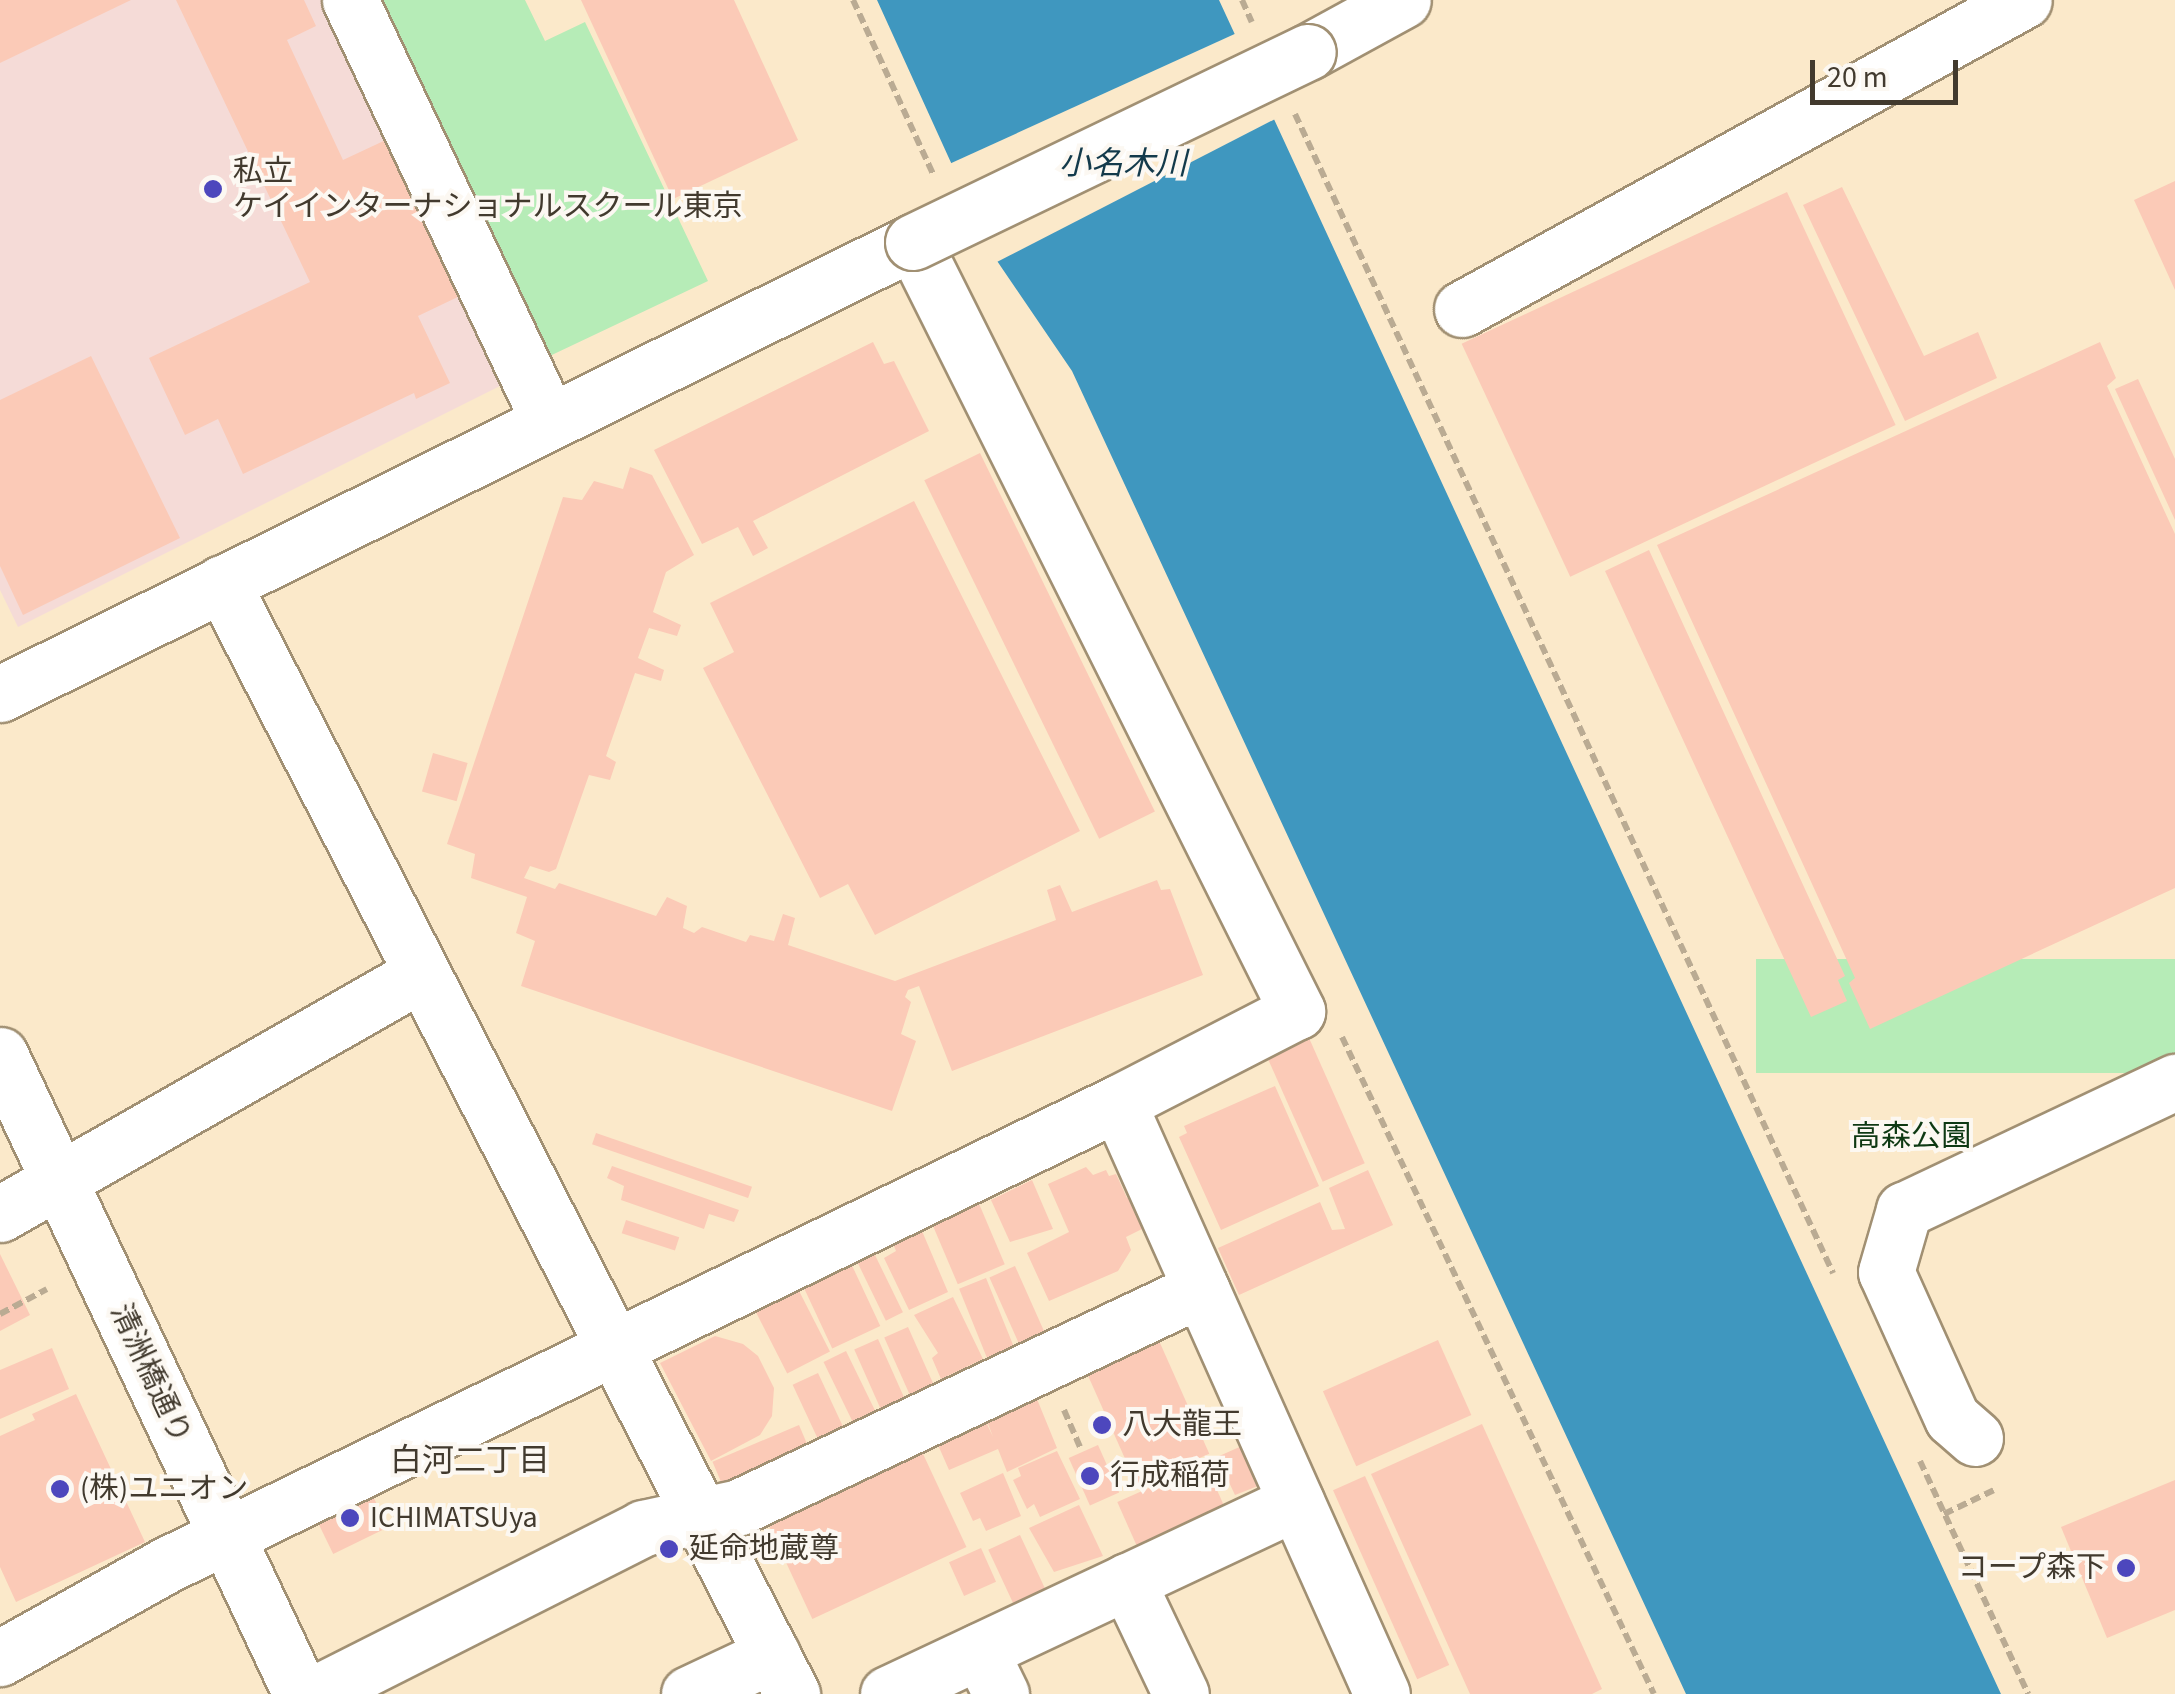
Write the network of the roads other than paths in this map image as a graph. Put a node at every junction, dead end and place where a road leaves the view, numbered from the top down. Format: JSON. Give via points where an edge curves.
{"nodes":[{"id":1,"x":350,"y":0,"type":"edge"},
{"id":2,"x":1403,"y":0,"type":"edge"},
{"id":3,"x":2024,"y":0,"type":"edge"},
{"id":4,"x":913,"y":242,"type":"junction"},
{"id":5,"x":1462,"y":309,"type":"dead end"},
{"id":6,"x":549,"y":420,"type":"junction"},
{"id":7,"x":222,"y":582,"type":"junction"},
{"id":8,"x":0,"y":694,"type":"edge"},
{"id":9,"x":422,"y":973,"type":"junction"},
{"id":10,"x":0,"y":1055,"type":"edge"},
{"id":11,"x":2175,"y":1082,"type":"edge"},
{"id":12,"x":1118,"y":1103,"type":"junction"},
{"id":13,"x":2175,"y":1106,"type":"edge"},
{"id":14,"x":59,"y":1180,"type":"junction"},
{"id":15,"x":0,"y":1214,"type":"edge"},
{"id":16,"x":1201,"y":1289,"type":"junction"},
{"id":17,"x":614,"y":1348,"type":"junction"},
{"id":18,"x":1296,"y":1502,"type":"junction"},
{"id":19,"x":700,"y":1512,"type":"junction"},
{"id":20,"x":227,"y":1537,"type":"junction"},
{"id":21,"x":1127,"y":1582,"type":"junction"},
{"id":22,"x":10,"y":1669,"type":"edge"},
{"id":23,"x":990,"y":1672,"type":"edge"},
{"id":24,"x":782,"y":1674,"type":"edge"},
{"id":25,"x":301,"y":1694,"type":"edge"},
{"id":26,"x":315,"y":1694,"type":"edge"},
{"id":27,"x":689,"y":1694,"type":"edge"},
{"id":28,"x":888,"y":1694,"type":"edge"},
{"id":29,"x":1180,"y":1694,"type":"edge"},
{"id":30,"x":1382,"y":1694,"type":"edge"}],
"edges":[{"from":1,"to":6,"type":"street"},
{"from":2,"to":4,"type":"street","bridge":true,"via":[[1283,44]]},
{"from":3,"to":5,"type":"street"},
{"from":4,"to":6,"type":"street"},
{"from":4,"to":12,"type":"street","via":[[1296,1011]]},
{"from":6,"to":7,"type":"street"},
{"from":7,"to":8,"type":"street"},
{"from":7,"to":9,"type":"street"},
{"from":9,"to":14,"type":"street"},
{"from":9,"to":17,"type":"street"},
{"from":10,"to":14,"type":"street","name":"清洲橋通り"},
{"from":11,"to":13,"type":"street","via":[[1904,1210],[1886,1272],[1952,1418],[1975,1438],[1972,1409],[1910,1271],[1926,1222]]},
{"from":12,"to":16,"type":"street"},
{"from":12,"to":17,"type":"street"},
{"from":14,"to":15,"type":"street"},
{"from":14,"to":20,"type":"street","name":"清洲橋通り"},
{"from":16,"to":18,"type":"street"},
{"from":16,"to":19,"type":"street","via":[[740,1507]]},
{"from":17,"to":19,"type":"street"},
{"from":17,"to":20,"type":"street"},
{"from":18,"to":21,"type":"street"},
{"from":18,"to":30,"type":"street"},
{"from":19,"to":24,"type":"street"},
{"from":19,"to":26,"type":"street","via":[[643,1528]]},
{"from":20,"to":22,"type":"street"},
{"from":20,"to":25,"type":"street","name":"清洲橋通り"},
{"from":21,"to":23,"type":"street"},
{"from":21,"to":29,"type":"street"},
{"from":23,"to":28,"type":"street"},
{"from":24,"to":27,"type":"street"}]}
